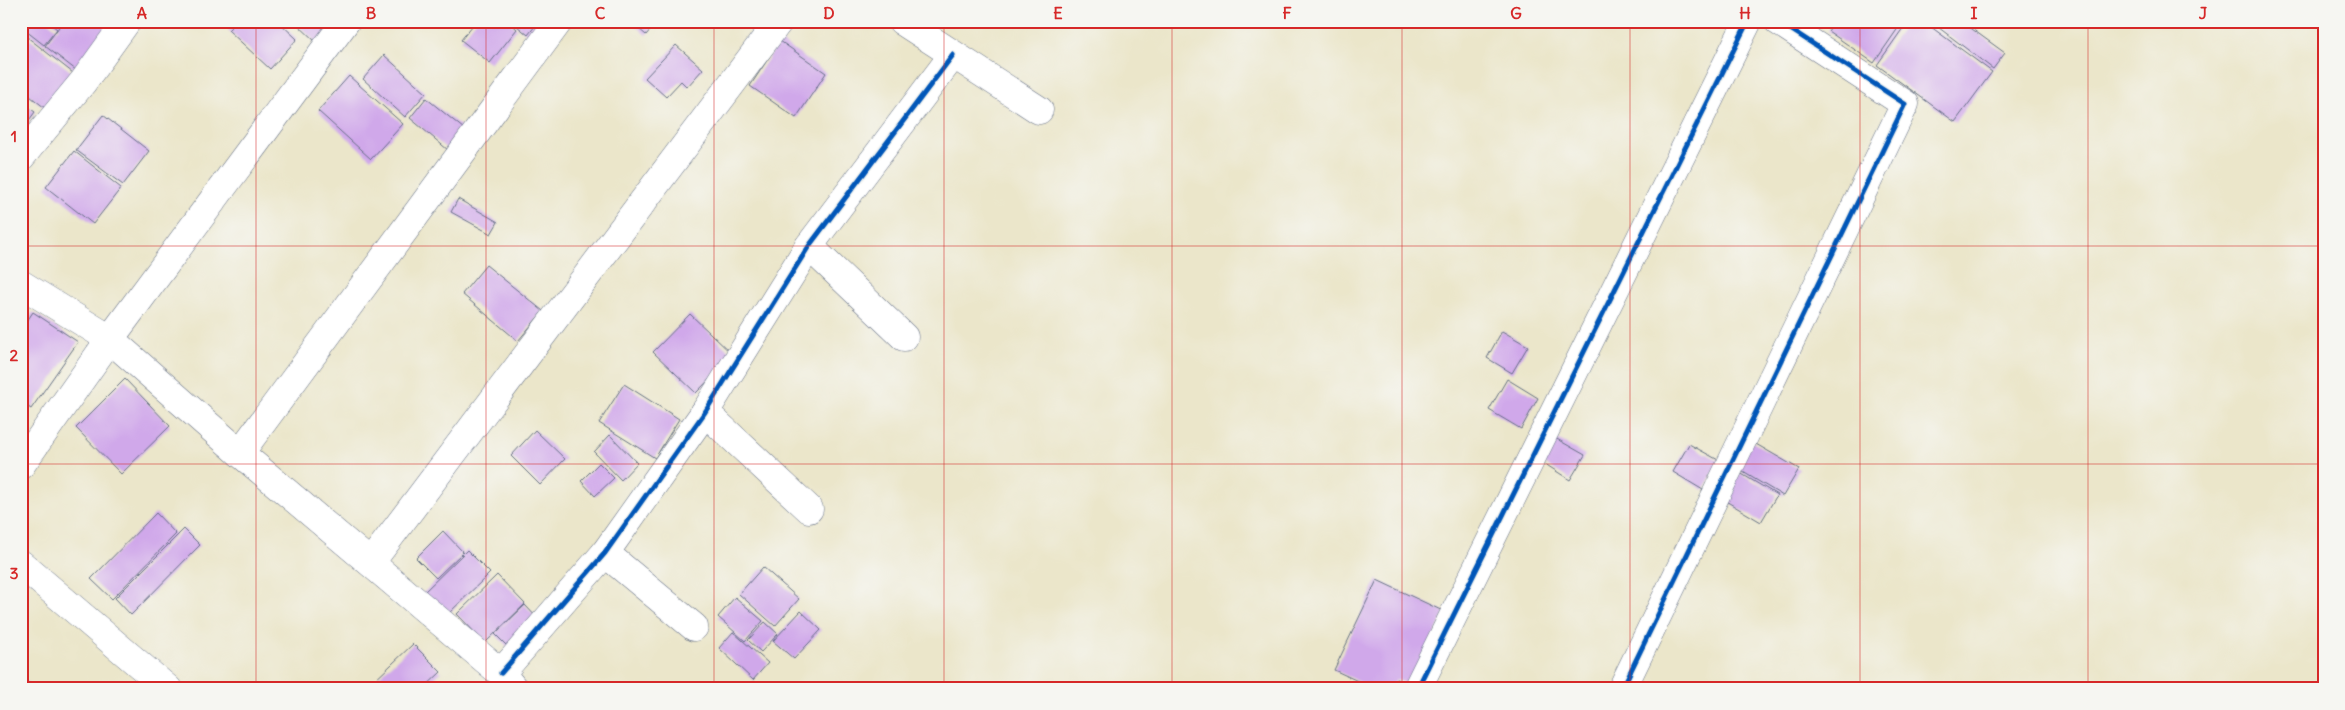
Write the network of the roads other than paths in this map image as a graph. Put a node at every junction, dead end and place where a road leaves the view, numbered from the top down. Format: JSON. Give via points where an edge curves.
{"nodes":[{"id":1,"x":126,"y":21,"type":"edge"},
{"id":2,"x":346,"y":21,"type":"edge"},
{"id":3,"x":559,"y":21,"type":"edge"},
{"id":4,"x":779,"y":21,"type":"edge"},
{"id":5,"x":902,"y":21,"type":"edge"},
{"id":6,"x":1748,"y":21,"type":"edge"},
{"id":7,"x":1778,"y":21,"type":"edge"},
{"id":8,"x":953,"y":55,"type":"junction"},
{"id":9,"x":1039,"y":110,"type":"dead end"},
{"id":10,"x":21,"y":157,"type":"edge"},
{"id":11,"x":809,"y":246,"type":"junction"},
{"id":12,"x":21,"y":284,"type":"edge"},
{"id":13,"x":904,"y":337,"type":"dead end"},
{"id":14,"x":110,"y":339,"type":"junction"},
{"id":15,"x":705,"y":412,"type":"junction"},
{"id":16,"x":240,"y":453,"type":"junction"},
{"id":17,"x":21,"y":465,"type":"edge"},
{"id":18,"x":809,"y":509,"type":"dead end"},
{"id":19,"x":605,"y":553,"type":"junction"},
{"id":20,"x":371,"y":562,"type":"junction"},
{"id":21,"x":21,"y":564,"type":"edge"},
{"id":22,"x":694,"y":627,"type":"dead end"},
{"id":23,"x":508,"y":681,"type":"edge"},
{"id":24,"x":168,"y":689,"type":"edge"},
{"id":25,"x":1417,"y":689,"type":"edge"},
{"id":26,"x":1622,"y":689,"type":"edge"}],
"edges":[{"from":1,"to":10,"type":"street","via":[[83,82]]},
{"from":2,"to":14,"type":"street"},
{"from":3,"to":16,"type":"street"},
{"from":4,"to":20,"type":"street"},
{"from":5,"to":8,"type":"street"},
{"from":6,"to":25,"type":"street"},
{"from":7,"to":26,"type":"street","via":[[1905,104]]},
{"from":8,"to":9,"type":"street"},
{"from":8,"to":11,"type":"street"},
{"from":11,"to":13,"type":"street"},
{"from":11,"to":15,"type":"street"},
{"from":12,"to":14,"type":"street"},
{"from":14,"to":16,"type":"street"},
{"from":14,"to":17,"type":"street"},
{"from":15,"to":18,"type":"street"},
{"from":15,"to":19,"type":"street"},
{"from":16,"to":20,"type":"street"},
{"from":19,"to":22,"type":"street"},
{"from":19,"to":23,"type":"street"},
{"from":20,"to":23,"type":"street"},
{"from":21,"to":24,"type":"street"}]}
